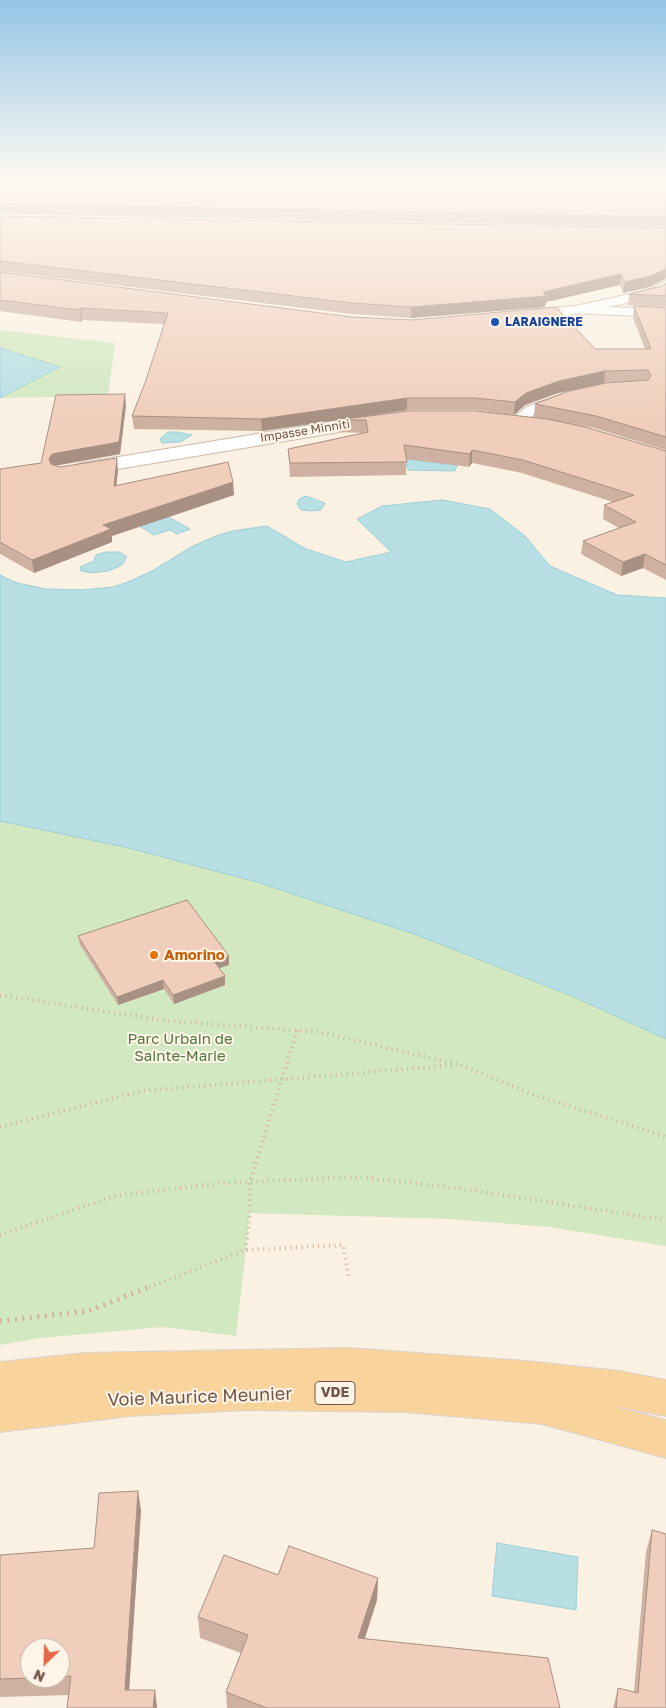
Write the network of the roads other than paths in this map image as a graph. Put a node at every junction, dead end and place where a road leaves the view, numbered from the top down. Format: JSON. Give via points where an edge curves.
{"nodes":[{"id":1,"x":666,"y":286,"type":"edge"},
{"id":2,"x":575,"y":310,"type":"junction"},
{"id":3,"x":666,"y":313,"type":"edge"},
{"id":4,"x":508,"y":317,"type":"edge"},
{"id":5,"x":579,"y":394,"type":"edge"},
{"id":6,"x":389,"y":419,"type":"edge"},
{"id":7,"x":510,"y":420,"type":"joint"},
{"id":8,"x":546,"y":425,"type":"edge"},
{"id":9,"x":61,"y":472,"type":"edge"},
{"id":10,"x":0,"y":1380,"type":"edge"},
{"id":11,"x":666,"y":1398,"type":"edge"},
{"id":12,"x":0,"y":1414,"type":"edge"},
{"id":13,"x":666,"y":1440,"type":"edge"}],
"edges":[{"from":1,"to":2,"type":"street","via":[[655,292]]},
{"from":2,"to":3,"type":"street"},
{"from":2,"to":4,"type":"street"},
{"from":5,"to":7,"type":"lane"},
{"from":6,"to":9,"type":"street","name":"Impasse Minniti"},
{"from":7,"to":8,"type":"street"},
{"from":10,"to":11,"type":"main road","name":"Voie Maurice Meunier","number":"VDE","via":[[84,1370],[349,1365],[526,1379],[619,1389]]},
{"from":12,"to":13,"type":"main road","name":"Voie Maurice Meunier","number":"VDE","via":[[130,1398],[226,1393],[405,1394],[542,1406]]}]}
